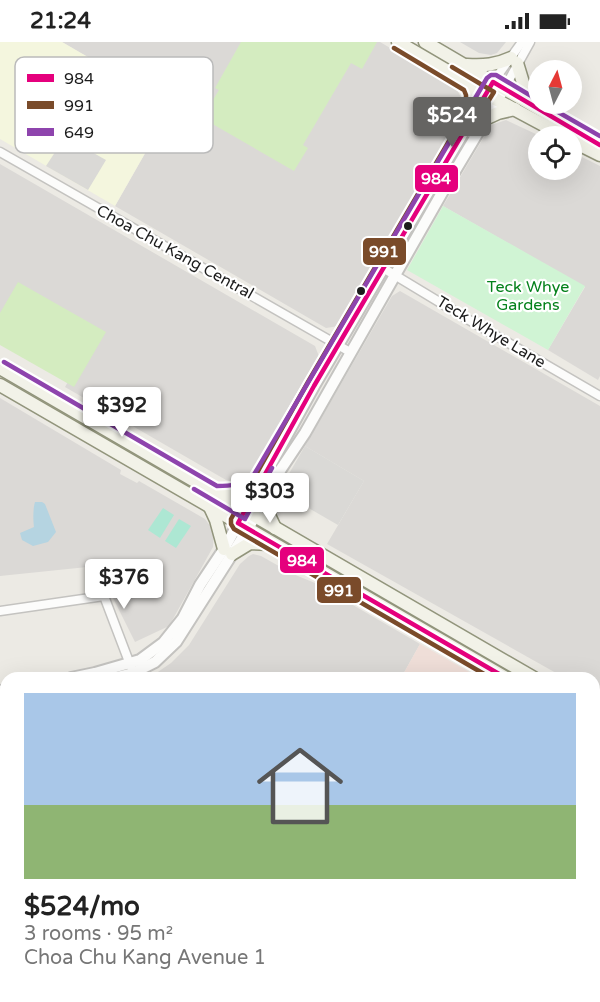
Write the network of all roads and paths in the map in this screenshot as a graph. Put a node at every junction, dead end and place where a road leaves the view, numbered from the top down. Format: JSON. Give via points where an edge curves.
{"nodes":[{"id":1,"x":398,"y":42,"type":"edge"},
{"id":2,"x":424,"y":42,"type":"edge"},
{"id":3,"x":522,"y":42,"type":"edge"},
{"id":4,"x":530,"y":42,"type":"edge"},
{"id":5,"x":514,"y":60,"type":"junction"},
{"id":6,"x":463,"y":65,"type":"junction"},
{"id":7,"x":470,"y":85,"type":"junction"},
{"id":8,"x":498,"y":86,"type":"junction"},
{"id":9,"x":528,"y":93,"type":"edge"},
{"id":10,"x":491,"y":97,"type":"junction"},
{"id":11,"x":528,"y":103,"type":"edge"},
{"id":12,"x":516,"y":110,"type":"junction"},
{"id":13,"x":548,"y":114,"type":"edge"},
{"id":14,"x":480,"y":116,"type":"junction"},
{"id":15,"x":546,"y":126,"type":"edge"},
{"id":16,"x":600,"y":145,"type":"edge"},
{"id":17,"x":582,"y":146,"type":"edge"},
{"id":18,"x":0,"y":153,"type":"edge"},
{"id":19,"x":600,"y":155,"type":"edge"},
{"id":20,"x":383,"y":268,"type":"junction"},
{"id":21,"x":395,"y":275,"type":"junction"},
{"id":22,"x":338,"y":345,"type":"junction"},
{"id":23,"x":350,"y":352,"type":"junction"},
{"id":24,"x":0,"y":368,"type":"edge"},
{"id":25,"x":0,"y":385,"type":"edge"},
{"id":26,"x":600,"y":396,"type":"edge"},
{"id":27,"x":264,"y":486,"type":"junction"},
{"id":28,"x":215,"y":493,"type":"junction"},
{"id":29,"x":210,"y":507,"type":"junction"},
{"id":30,"x":249,"y":513,"type":"junction"},
{"id":31,"x":243,"y":526,"type":"junction"},
{"id":32,"x":276,"y":529,"type":"junction"},
{"id":33,"x":278,"y":545,"type":"junction"},
{"id":34,"x":228,"y":551,"type":"junction"},
{"id":35,"x":91,"y":568,"type":"dead end"},
{"id":36,"x":104,"y":596,"type":"junction"},
{"id":37,"x":0,"y":611,"type":"edge"},
{"id":38,"x":126,"y":650,"type":"junction"},
{"id":39,"x":140,"y":660,"type":"junction"},
{"id":40,"x":131,"y":669,"type":"junction"},
{"id":41,"x":111,"y":672,"type":"edge"},
{"id":42,"x":125,"y":672,"type":"edge"},
{"id":43,"x":496,"y":672,"type":"edge"},
{"id":44,"x":524,"y":672,"type":"edge"}],
"edges":[{"from":1,"to":7,"type":"main road"},
{"from":2,"to":6,"type":"main road"},
{"from":3,"to":5,"type":"street"},
{"from":4,"to":5,"type":"street"},
{"from":5,"to":6,"type":"main road","via":[[486,66]]},
{"from":5,"to":8,"type":"street"},
{"from":5,"to":9,"type":"main road"},
{"from":6,"to":8,"type":"main road"},
{"from":7,"to":10,"type":"main road"},
{"from":7,"to":14,"type":"main road"},
{"from":8,"to":10,"type":"street"},
{"from":8,"to":11,"type":"main road"},
{"from":10,"to":12,"type":"main road"},
{"from":10,"to":14,"type":"street"},
{"from":12,"to":14,"type":"main road"},
{"from":12,"to":15,"type":"main road"},
{"from":13,"to":16,"type":"main road"},
{"from":14,"to":20,"type":"street"},
{"from":14,"to":21,"type":"street"},
{"from":17,"to":19,"type":"main road"},
{"from":18,"to":22,"type":"street","name":"Choa Chu Kang Central"},
{"from":20,"to":21,"type":"street","name":"Teck Whye Lane"},
{"from":20,"to":22,"type":"street"},
{"from":21,"to":23,"type":"street"},
{"from":21,"to":26,"type":"street","name":"Teck Whye Lane"},
{"from":22,"to":23,"type":"street","name":"Choa Chu Kang Central"},
{"from":22,"to":27,"type":"street"},
{"from":23,"to":27,"type":"street","via":[[305,433]]},
{"from":24,"to":28,"type":"main road"},
{"from":25,"to":29,"type":"main road"},
{"from":27,"to":28,"type":"main road","via":[[234,494]]},
{"from":27,"to":30,"type":"street"},
{"from":27,"to":32,"type":"main road","via":[[268,513]]},
{"from":28,"to":30,"type":"main road"},
{"from":29,"to":31,"type":"main road"},
{"from":29,"to":34,"type":"main road"},
{"from":30,"to":31,"type":"street"},
{"from":30,"to":32,"type":"main road"},
{"from":31,"to":33,"type":"main road"},
{"from":31,"to":34,"type":"street"},
{"from":32,"to":44,"type":"main road"},
{"from":33,"to":34,"type":"main road","via":[[250,543]]},
{"from":33,"to":43,"type":"main road"},
{"from":34,"to":39,"type":"street","via":[[174,630]]},
{"from":34,"to":40,"type":"street","via":[[176,642],[155,662]]},
{"from":35,"to":36,"type":"street"},
{"from":36,"to":37,"type":"street"},
{"from":36,"to":38,"type":"street"},
{"from":38,"to":39,"type":"street"},
{"from":38,"to":40,"type":"street"},
{"from":39,"to":40,"type":"street"},
{"from":40,"to":41,"type":"street"},
{"from":40,"to":42,"type":"street"}]}
